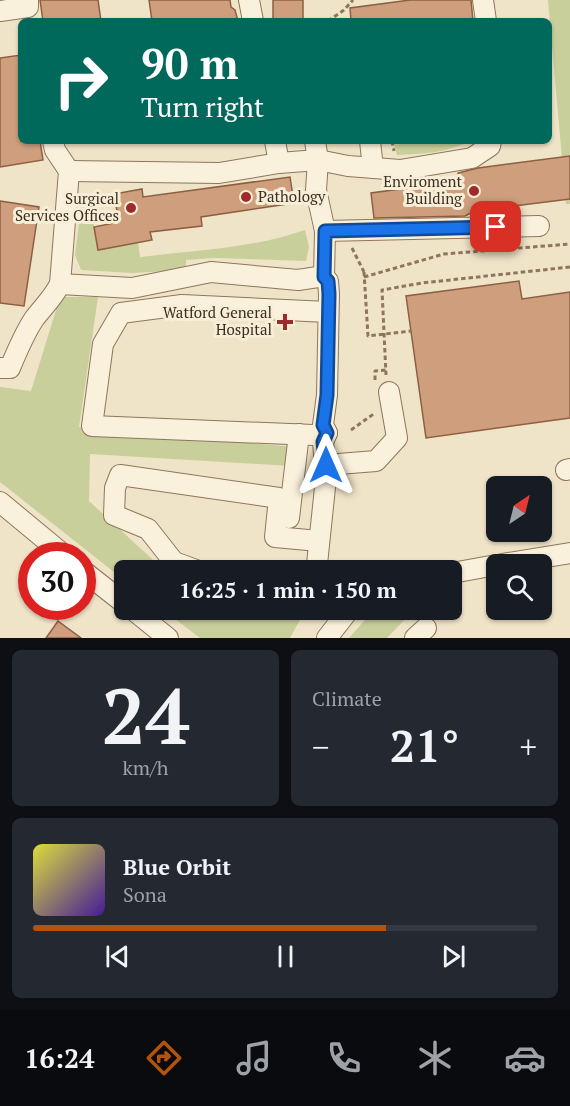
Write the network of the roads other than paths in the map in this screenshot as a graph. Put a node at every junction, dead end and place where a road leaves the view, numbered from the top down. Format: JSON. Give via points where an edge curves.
{"nodes":[{"id":1,"x":28,"y":0,"type":"edge"},
{"id":2,"x":249,"y":0,"type":"edge"},
{"id":3,"x":483,"y":0,"type":"edge"},
{"id":4,"x":0,"y":11,"type":"edge"},
{"id":5,"x":252,"y":18,"type":"edge"},
{"id":6,"x":486,"y":18,"type":"edge"},
{"id":7,"x":54,"y":144,"type":"edge"},
{"id":8,"x":276,"y":144,"type":"edge"},
{"id":9,"x":370,"y":144,"type":"edge"},
{"id":10,"x":490,"y":144,"type":"edge"},
{"id":11,"x":317,"y":150,"type":"edge"},
{"id":12,"x":279,"y":163,"type":"junction"},
{"id":13,"x":373,"y":168,"type":"junction"},
{"id":14,"x":69,"y":171,"type":"junction"},
{"id":15,"x":539,"y":226,"type":"dead end"},
{"id":16,"x":325,"y":231,"type":"junction"},
{"id":17,"x":324,"y":277,"type":"junction"},
{"id":18,"x":60,"y":284,"type":"junction"},
{"id":19,"x":328,"y":312,"type":"junction"},
{"id":20,"x":0,"y":368,"type":"edge"},
{"id":21,"x":387,"y":385,"type":"road end"},
{"id":22,"x":327,"y":433,"type":"junction"},
{"id":23,"x":299,"y":434,"type":"junction"},
{"id":24,"x":326,"y":465,"type":"junction"},
{"id":25,"x":0,"y":502,"type":"edge"},
{"id":26,"x":277,"y":523,"type":"junction"},
{"id":27,"x":48,"y":542,"type":"edge"},
{"id":28,"x":319,"y":542,"type":"junction"},
{"id":29,"x":570,"y":553,"type":"edge"},
{"id":30,"x":552,"y":556,"type":"edge"},
{"id":31,"x":172,"y":560,"type":"edge"},
{"id":32,"x":317,"y":560,"type":"edge"},
{"id":33,"x":486,"y":567,"type":"edge"},
{"id":34,"x":462,"y":571,"type":"edge"},
{"id":35,"x":96,"y":581,"type":"edge"},
{"id":36,"x":114,"y":595,"type":"edge"},
{"id":37,"x":146,"y":620,"type":"edge"},
{"id":38,"x":341,"y":620,"type":"edge"},
{"id":39,"x":168,"y":638,"type":"edge"},
{"id":40,"x":327,"y":638,"type":"edge"},
{"id":41,"x":415,"y":638,"type":"edge"},
{"id":42,"x":425,"y":638,"type":"edge"}],
"edges":[{"from":1,"to":4,"type":"street","via":[[28,7]]},
{"from":2,"to":5,"type":"street"},
{"from":3,"to":6,"type":"street"},
{"from":7,"to":14,"type":"street"},
{"from":8,"to":12,"type":"street"},
{"from":9,"to":13,"type":"street"},
{"from":10,"to":13,"type":"street","via":[[472,158],[400,170]]},
{"from":11,"to":12,"type":"street"},
{"from":11,"to":13,"type":"street","via":[[348,166]]},
{"from":11,"to":16,"type":"street","via":[[316,190]]},
{"from":12,"to":14,"type":"street","via":[[219,173]]},
{"from":14,"to":18,"type":"street"},
{"from":15,"to":16,"type":"street"},
{"from":16,"to":17,"type":"street"},
{"from":17,"to":18,"type":"street","via":[[298,280],[211,272],[132,288]]},
{"from":17,"to":19,"type":"street","via":[[329,287]]},
{"from":18,"to":20,"type":"street","via":[[34,319],[10,368]]},
{"from":19,"to":22,"type":"street","via":[[323,425]]},
{"from":19,"to":23,"type":"street","via":[[182,305],[121,313],[103,344],[92,426]]},
{"from":21,"to":24,"type":"street","via":[[397,438],[376,461]]},
{"from":22,"to":23,"type":"street"},
{"from":22,"to":24,"type":"street","via":[[323,442]]},
{"from":23,"to":26,"type":"street","via":[[289,524]]},
{"from":24,"to":28,"type":"street"},
{"from":25,"to":27,"type":"street"},
{"from":26,"to":28,"type":"street","via":[[275,537]]},
{"from":26,"to":31,"type":"street","via":[[279,498],[120,475],[114,514],[148,529]]},
{"from":28,"to":32,"type":"street"},
{"from":29,"to":30,"type":"street"},
{"from":33,"to":34,"type":"street"},
{"from":35,"to":36,"type":"street"},
{"from":37,"to":39,"type":"street"},
{"from":38,"to":40,"type":"street"},
{"from":41,"to":42,"type":"street","via":[[426,628]]}]}
